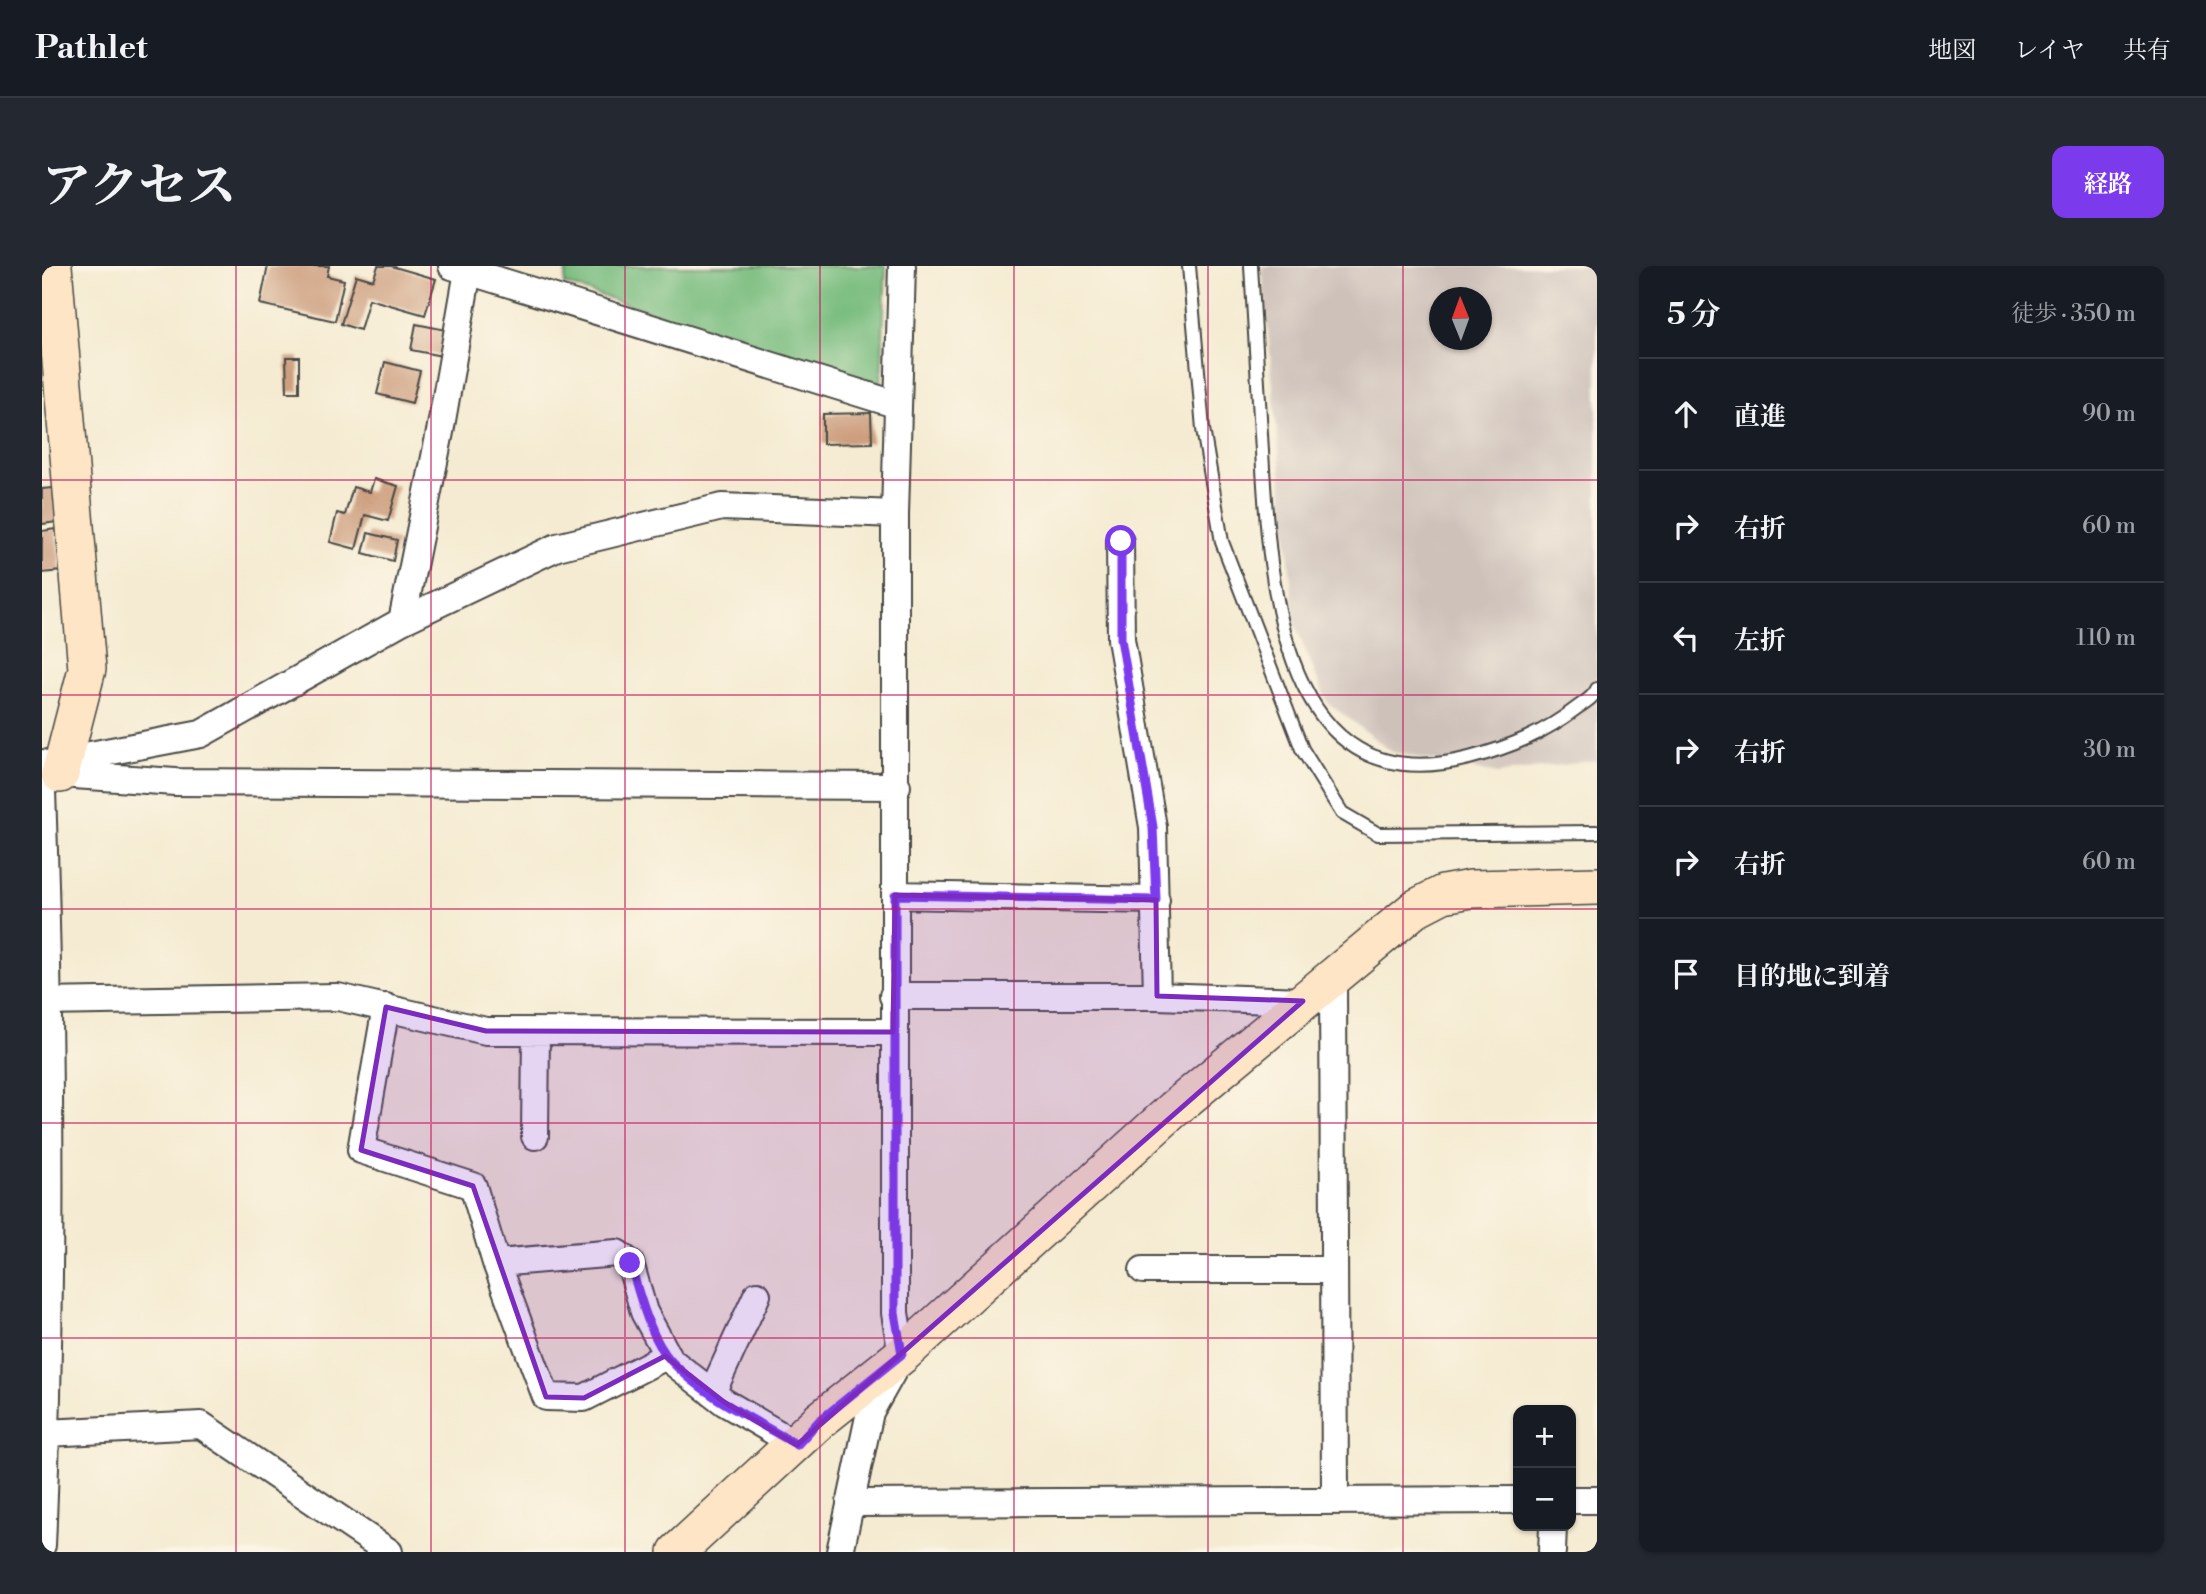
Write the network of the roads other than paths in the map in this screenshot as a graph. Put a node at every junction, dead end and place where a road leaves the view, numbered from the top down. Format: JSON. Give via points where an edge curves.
{"nodes":[{"id":1,"x":53,"y":266,"type":"edge"},
{"id":2,"x":902,"y":266,"type":"edge"},
{"id":3,"x":1189,"y":266,"type":"edge"},
{"id":4,"x":1251,"y":266,"type":"edge"},
{"id":5,"x":460,"y":268,"type":"edge"},
{"id":6,"x":50,"y":306,"type":"edge"},
{"id":7,"x":898,"y":405,"type":"junction"},
{"id":8,"x":895,"y":514,"type":"junction"},
{"id":9,"x":1121,"y":541,"type":"dead end"},
{"id":10,"x":402,"y":621,"type":"junction"},
{"id":11,"x":1597,"y":692,"type":"edge"},
{"id":12,"x":50,"y":774,"type":"edge"},
{"id":13,"x":897,"y":786,"type":"junction"},
{"id":14,"x":1597,"y":832,"type":"edge"},
{"id":15,"x":1597,"y":886,"type":"edge"},
{"id":16,"x":895,"y":895,"type":"junction"},
{"id":17,"x":1156,"y":900,"type":"junction"},
{"id":18,"x":1333,"y":976,"type":"junction"},
{"id":19,"x":893,"y":996,"type":"junction"},
{"id":20,"x":1157,"y":996,"type":"junction"},
{"id":21,"x":1303,"y":1001,"type":"junction"},
{"id":22,"x":46,"y":1002,"type":"edge"},
{"id":23,"x":386,"y":1007,"type":"junction"},
{"id":24,"x":536,"y":1031,"type":"junction"},
{"id":25,"x":893,"y":1032,"type":"junction"},
{"id":26,"x":535,"y":1136,"type":"dead end"},
{"id":27,"x":496,"y":1263,"type":"junction"},
{"id":28,"x":1143,"y":1270,"type":"dead end"},
{"id":29,"x":1334,"y":1270,"type":"junction"},
{"id":30,"x":758,"y":1295,"type":"dead end"},
{"id":31,"x":902,"y":1354,"type":"junction"},
{"id":32,"x":668,"y":1355,"type":"junction"},
{"id":33,"x":712,"y":1393,"type":"junction"},
{"id":34,"x":47,"y":1433,"type":"junction"},
{"id":35,"x":797,"y":1445,"type":"junction"},
{"id":36,"x":1513,"y":1500,"type":"edge"},
{"id":37,"x":1576,"y":1500,"type":"edge"},
{"id":38,"x":1597,"y":1500,"type":"edge"},
{"id":39,"x":1335,"y":1501,"type":"junction"},
{"id":40,"x":850,"y":1503,"type":"junction"},
{"id":41,"x":1553,"y":1531,"type":"edge"},
{"id":42,"x":42,"y":1545,"type":"edge"},
{"id":43,"x":389,"y":1552,"type":"edge"},
{"id":44,"x":677,"y":1552,"type":"edge"},
{"id":45,"x":840,"y":1552,"type":"edge"},
{"id":46,"x":1552,"y":1552,"type":"edge"}],
"edges":[{"from":1,"to":6,"type":"street"},
{"from":2,"to":7,"type":"street"},
{"from":3,"to":14,"type":"lane","via":[[1203,429],[1222,542],[1302,748],[1342,813],[1378,834]]},
{"from":4,"to":11,"type":"lane","via":[[1271,581],[1284,639],[1315,709],[1357,749],[1407,763],[1437,763],[1514,746],[1555,725]]},
{"from":5,"to":7,"type":"street"},
{"from":5,"to":10,"type":"street","via":[[440,432]]},
{"from":6,"to":12,"type":"street","via":[[88,669]]},
{"from":7,"to":8,"type":"street"},
{"from":8,"to":10,"type":"street","via":[[722,507],[557,547]]},
{"from":8,"to":13,"type":"street"},
{"from":9,"to":17,"type":"street","via":[[1121,639],[1153,827]]},
{"from":10,"to":12,"type":"street","via":[[201,734]]},
{"from":12,"to":13,"type":"street","via":[[175,782]]},
{"from":12,"to":22,"type":"street"},
{"from":13,"to":16,"type":"street"},
{"from":15,"to":18,"type":"street","via":[[1443,894],[1416,908]]},
{"from":16,"to":17,"type":"street"},
{"from":16,"to":19,"type":"street"},
{"from":17,"to":20,"type":"street"},
{"from":18,"to":21,"type":"street"},
{"from":18,"to":29,"type":"street"},
{"from":19,"to":20,"type":"street"},
{"from":19,"to":25,"type":"street"},
{"from":20,"to":21,"type":"street"},
{"from":21,"to":31,"type":"street"},
{"from":22,"to":23,"type":"street","via":[[338,998]]},
{"from":22,"to":34,"type":"street"},
{"from":23,"to":24,"type":"street","via":[[486,1031]]},
{"from":23,"to":27,"type":"street","via":[[361,1150],[473,1186]]},
{"from":24,"to":25,"type":"street"},
{"from":24,"to":26,"type":"street"},
{"from":25,"to":31,"type":"street","via":[[895,1313]]},
{"from":27,"to":32,"type":"street","via":[[617,1253],[630,1263],[644,1312]]},
{"from":27,"to":32,"type":"street","via":[[546,1397],[584,1398]]},
{"from":28,"to":29,"type":"street"},
{"from":29,"to":39,"type":"street"},
{"from":30,"to":33,"type":"street"},
{"from":31,"to":35,"type":"street","via":[[819,1421]]},
{"from":31,"to":40,"type":"street","via":[[870,1412]]},
{"from":32,"to":33,"type":"street"},
{"from":33,"to":35,"type":"street"},
{"from":34,"to":42,"type":"street"},
{"from":34,"to":43,"type":"street","via":[[201,1425]]},
{"from":35,"to":44,"type":"street"},
{"from":36,"to":39,"type":"street"},
{"from":37,"to":38,"type":"street"},
{"from":39,"to":40,"type":"street"},
{"from":40,"to":45,"type":"street"},
{"from":41,"to":46,"type":"street"}]}
